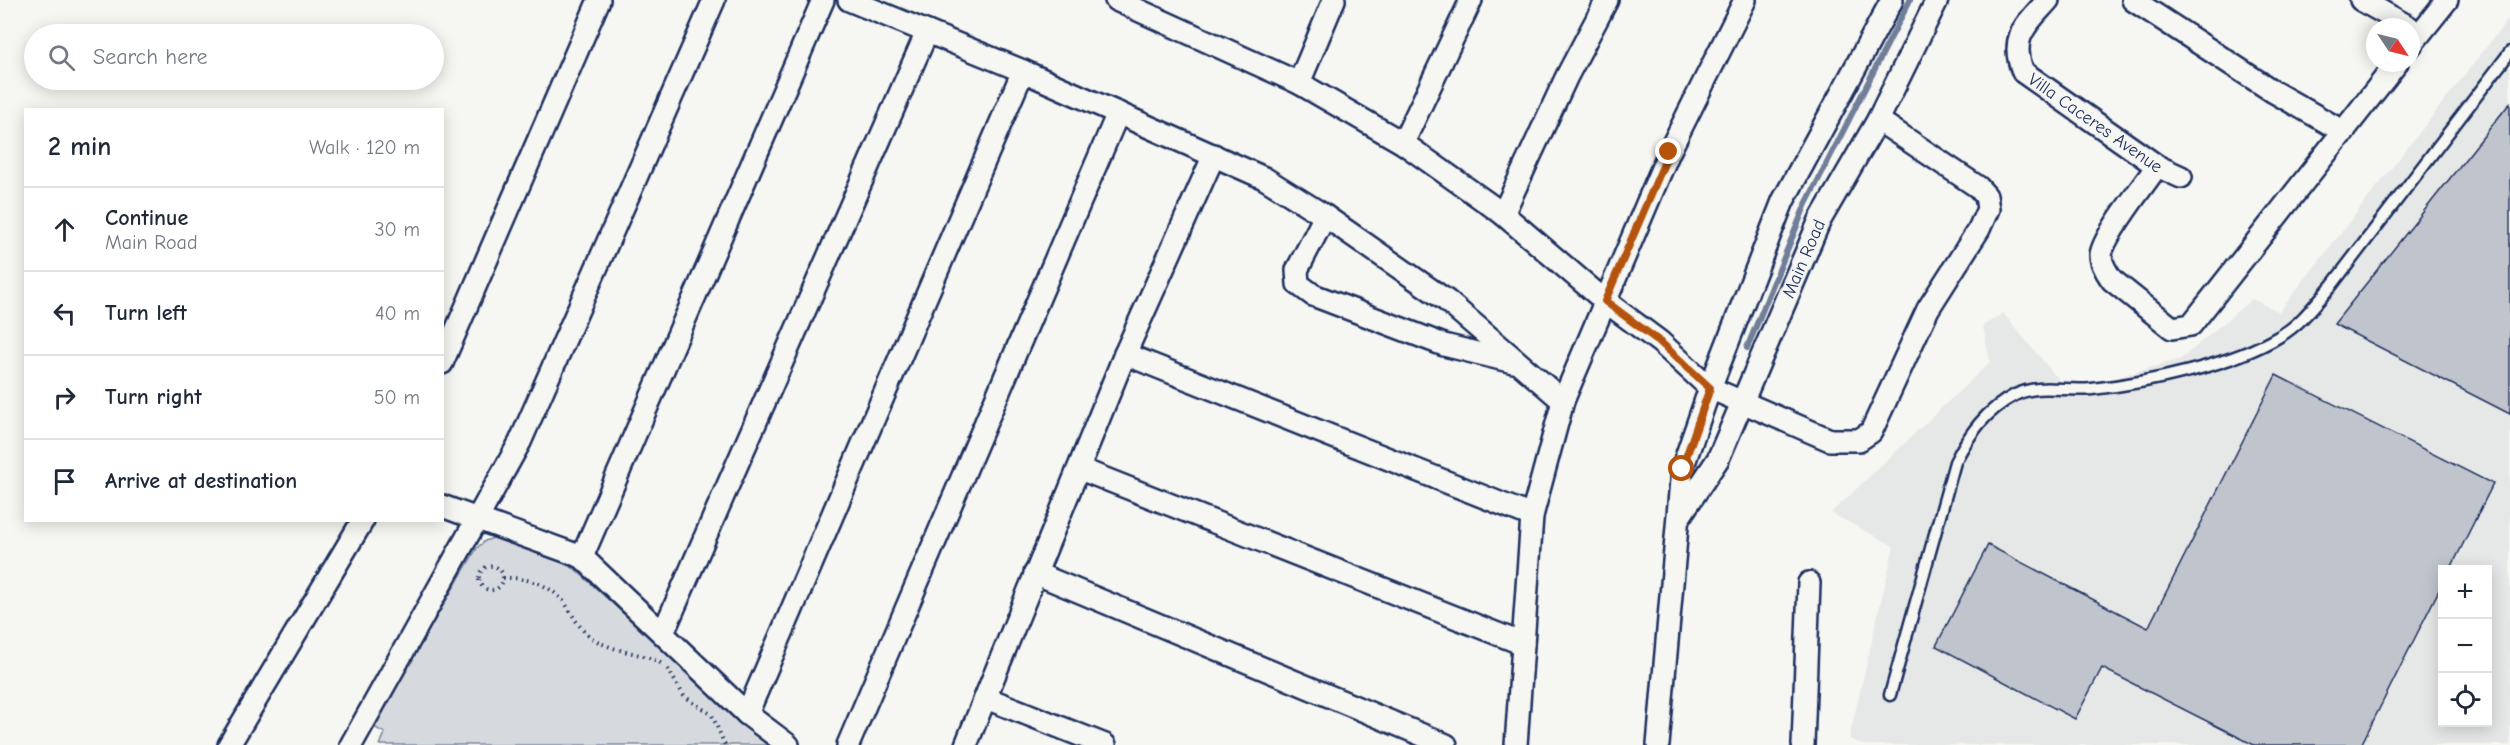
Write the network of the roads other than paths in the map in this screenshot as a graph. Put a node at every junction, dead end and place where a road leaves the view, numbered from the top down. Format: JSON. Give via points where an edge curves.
{"nodes":[{"id":1,"x":599,"y":0,"type":"edge"},
{"id":2,"x":714,"y":0,"type":"edge"},
{"id":3,"x":824,"y":0,"type":"edge"},
{"id":4,"x":849,"y":0,"type":"edge"},
{"id":5,"x":1116,"y":0,"type":"edge"},
{"id":6,"x":1334,"y":0,"type":"edge"},
{"id":7,"x":1471,"y":0,"type":"edge"},
{"id":8,"x":1607,"y":0,"type":"edge"},
{"id":9,"x":1745,"y":0,"type":"edge"},
{"id":10,"x":1892,"y":0,"type":"edge"},
{"id":11,"x":1937,"y":0,"type":"edge"},
{"id":12,"x":2048,"y":0,"type":"edge"},
{"id":13,"x":2133,"y":0,"type":"edge"},
{"id":14,"x":2361,"y":0,"type":"edge"},
{"id":15,"x":2447,"y":0,"type":"edge"},
{"id":16,"x":2389,"y":18,"type":"edge"},
{"id":17,"x":2420,"y":26,"type":"edge"},
{"id":18,"x":927,"y":32,"type":"junction"},
{"id":19,"x":2510,"y":52,"type":"edge"},
{"id":20,"x":1023,"y":71,"type":"junction"},
{"id":21,"x":2390,"y":72,"type":"edge"},
{"id":22,"x":1299,"y":83,"type":"junction"},
{"id":23,"x":1118,"y":113,"type":"junction"},
{"id":24,"x":1878,"y":120,"type":"junction"},
{"id":25,"x":2344,"y":132,"type":"junction"},
{"id":26,"x":1403,"y":143,"type":"junction"},
{"id":27,"x":1214,"y":155,"type":"junction"},
{"id":28,"x":2157,"y":166,"type":"junction"},
{"id":29,"x":2181,"y":177,"type":"dead end"},
{"id":30,"x":1503,"y":214,"type":"junction"},
{"id":31,"x":1325,"y":216,"type":"junction"},
{"id":32,"x":1605,"y":301,"type":"junction"},
{"id":33,"x":1125,"y":354,"type":"junction"},
{"id":34,"x":444,"y":358,"type":"edge"},
{"id":35,"x":1517,"y":363,"type":"junction"},
{"id":36,"x":1710,"y":388,"type":"junction"},
{"id":37,"x":1563,"y":401,"type":"junction"},
{"id":38,"x":1743,"y":403,"type":"junction"},
{"id":39,"x":1080,"y":470,"type":"junction"},
{"id":40,"x":444,"y":507,"type":"edge"},
{"id":41,"x":1532,"y":516,"type":"junction"},
{"id":42,"x":476,"y":520,"type":"junction"},
{"id":43,"x":362,"y":522,"type":"edge"},
{"id":44,"x":1676,"y":522,"type":"junction"},
{"id":45,"x":582,"y":557,"type":"junction"},
{"id":46,"x":1035,"y":573,"type":"junction"},
{"id":47,"x":1809,"y":583,"type":"dead end"},
{"id":48,"x":663,"y":633,"type":"junction"},
{"id":49,"x":1523,"y":644,"type":"junction"},
{"id":50,"x":1890,"y":695,"type":"dead end"},
{"id":51,"x":986,"y":698,"type":"junction"},
{"id":52,"x":747,"y":714,"type":"junction"},
{"id":53,"x":230,"y":745,"type":"edge"},
{"id":54,"x":351,"y":745,"type":"edge"},
{"id":55,"x":788,"y":745,"type":"edge"},
{"id":56,"x":848,"y":745,"type":"edge"},
{"id":57,"x":966,"y":745,"type":"edge"},
{"id":58,"x":1105,"y":745,"type":"edge"},
{"id":59,"x":1446,"y":745,"type":"edge"},
{"id":60,"x":1516,"y":745,"type":"edge"},
{"id":61,"x":1658,"y":745,"type":"edge"},
{"id":62,"x":1803,"y":745,"type":"edge"}],
"edges":[{"from":1,"to":34,"type":"street"},
{"from":2,"to":42,"type":"street","via":[[520,442]]},
{"from":3,"to":45,"type":"street"},
{"from":4,"to":18,"type":"street"},
{"from":5,"to":22,"type":"street"},
{"from":6,"to":22,"type":"street"},
{"from":7,"to":26,"type":"street"},
{"from":8,"to":30,"type":"street"},
{"from":9,"to":32,"type":"street","via":[[1669,152]]},
{"from":10,"to":36,"type":"street","name":"Main Road","via":[[1783,201]]},
{"from":11,"to":24,"type":"street","name":"Main Road"},
{"from":12,"to":28,"type":"street","name":"Villa Caceres Avenue","via":[[2024,28],[2017,43],[2017,58],[2023,72]]},
{"from":13,"to":25,"type":"street","via":[[2274,92]]},
{"from":14,"to":16,"type":"street"},
{"from":15,"to":17,"type":"street"},
{"from":18,"to":20,"type":"street"},
{"from":18,"to":48,"type":"street"},
{"from":19,"to":50,"type":"lane","via":[[2332,285],[2282,335],[2223,360],[2123,386],[2087,390],[2040,388],[2016,395],[1970,432],[1955,462]]},
{"from":20,"to":23,"type":"street"},
{"from":20,"to":52,"type":"street"},
{"from":21,"to":25,"type":"street"},
{"from":22,"to":26,"type":"street"},
{"from":23,"to":27,"type":"street"},
{"from":23,"to":56,"type":"street"},
{"from":24,"to":38,"type":"street","name":"Main Road","via":[[1820,220]]},
{"from":24,"to":38,"type":"street","via":[[1978,187],[1986,196],[1988,209],[1979,229],[1928,309],[1871,432],[1859,440],[1830,440]]},
{"from":25,"to":28,"type":"street","via":[[2191,325],[2172,328],[2112,280],[2101,254]]},
{"from":26,"to":30,"type":"street"},
{"from":27,"to":31,"type":"street","via":[[1264,177]]},
{"from":27,"to":33,"type":"street"},
{"from":28,"to":29,"type":"street","name":"Villa Caceres Avenue"},
{"from":30,"to":32,"type":"street"},
{"from":31,"to":35,"type":"street","via":[[1447,301]]},
{"from":31,"to":35,"type":"street","via":[[1297,270],[1298,284],[1313,295],[1444,345]]},
{"from":32,"to":36,"type":"street","via":[[1660,342]]},
{"from":32,"to":37,"type":"street"},
{"from":33,"to":39,"type":"street"},
{"from":33,"to":41,"type":"street"},
{"from":35,"to":37,"type":"street"},
{"from":36,"to":38,"type":"street"},
{"from":36,"to":44,"type":"street","name":"Main Road","via":[[1682,469]]},
{"from":37,"to":41,"type":"street"},
{"from":38,"to":44,"type":"street","name":"Main Road","via":[[1718,459]]},
{"from":39,"to":46,"type":"street"},
{"from":39,"to":49,"type":"street"},
{"from":40,"to":42,"type":"street"},
{"from":41,"to":49,"type":"street"},
{"from":42,"to":45,"type":"street"},
{"from":42,"to":54,"type":"street"},
{"from":43,"to":53,"type":"street"},
{"from":44,"to":61,"type":"street","name":"Main Road"},
{"from":45,"to":48,"type":"street"},
{"from":46,"to":51,"type":"street"},
{"from":46,"to":59,"type":"street"},
{"from":47,"to":62,"type":"street"},
{"from":48,"to":52,"type":"street"},
{"from":49,"to":60,"type":"street"},
{"from":51,"to":57,"type":"street"},
{"from":51,"to":58,"type":"street"},
{"from":52,"to":55,"type":"street"}]}
